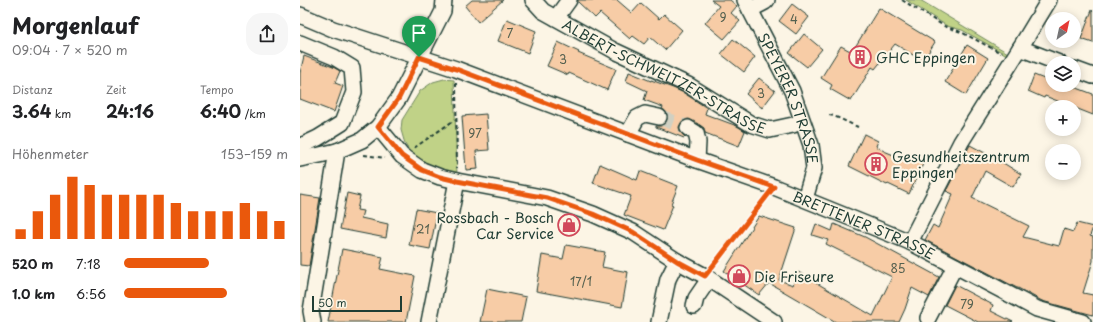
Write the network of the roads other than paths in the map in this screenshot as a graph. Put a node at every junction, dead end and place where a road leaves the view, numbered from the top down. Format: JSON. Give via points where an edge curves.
{"nodes":[{"id":1,"x":444,"y":0,"type":"edge"},
{"id":2,"x":533,"y":0,"type":"edge"},
{"id":3,"x":569,"y":0,"type":"edge"},
{"id":4,"x":767,"y":0,"type":"edge"},
{"id":5,"x":1049,"y":0,"type":"edge"},
{"id":6,"x":748,"y":5,"type":"edge"},
{"id":7,"x":300,"y":15,"type":"edge"},
{"id":8,"x":556,"y":18,"type":"junction"},
{"id":9,"x":300,"y":43,"type":"edge"},
{"id":10,"x":1017,"y":54,"type":"junction"},
{"id":11,"x":419,"y":57,"type":"junction"},
{"id":12,"x":1045,"y":60,"type":"edge"},
{"id":13,"x":1081,"y":72,"type":"edge"},
{"id":14,"x":1093,"y":76,"type":"edge"},
{"id":15,"x":659,"y":117,"type":"tunnel mouth"},
{"id":16,"x":802,"y":121,"type":"junction"},
{"id":17,"x":378,"y":127,"type":"junction"},
{"id":18,"x":688,"y":128,"type":"tunnel mouth"},
{"id":19,"x":628,"y":134,"type":"junction"},
{"id":20,"x":300,"y":147,"type":"edge"},
{"id":21,"x":337,"y":151,"type":"junction"},
{"id":22,"x":300,"y":159,"type":"edge"},
{"id":23,"x":697,"y":160,"type":"junction"},
{"id":24,"x":457,"y":181,"type":"junction"},
{"id":25,"x":805,"y":199,"type":"junction"},
{"id":26,"x":910,"y":242,"type":"junction"},
{"id":27,"x":677,"y":261,"type":"junction"},
{"id":28,"x":955,"y":266,"type":"junction"},
{"id":29,"x":707,"y":278,"type":"junction"},
{"id":30,"x":694,"y":306,"type":"dead end"},
{"id":31,"x":1037,"y":316,"type":"edge"},
{"id":32,"x":928,"y":318,"type":"dead end"},
{"id":33,"x":313,"y":322,"type":"edge"},
{"id":34,"x":429,"y":322,"type":"edge"},
{"id":35,"x":659,"y":322,"type":"edge"},
{"id":36,"x":774,"y":322,"type":"edge"},
{"id":37,"x":1084,"y":322,"type":"edge"}],
"edges":[{"from":1,"to":11,"type":"street","via":[[443,11]]},
{"from":2,"to":8,"type":"street","name":"ALBERT-SCHWEITZER-STRASSE","via":[[543,11]]},
{"from":3,"to":8,"type":"street"},
{"from":4,"to":6,"type":"street"},
{"from":5,"to":10,"type":"street"},
{"from":6,"to":16,"type":"street","name":"SPEYERER STRASSE","via":[[792,92]]},
{"from":7,"to":11,"type":"street","name":"BRETTENER STRASSE","via":[[333,29]]},
{"from":8,"to":16,"type":"street","name":"ALBERT-SCHWEITZER-STRASSE","via":[[615,51],[688,85],[760,128],[770,130]]},
{"from":9,"to":20,"type":"street","via":[[334,57],[352,68],[354,92],[342,123]]},
{"from":10,"to":12,"type":"street"},
{"from":10,"to":26,"type":"street","via":[[961,142]]},
{"from":11,"to":17,"type":"street","via":[[399,98]]},
{"from":11,"to":19,"type":"street","name":"BRETTENER STRASSE"},
{"from":13,"to":14,"type":"street"},
{"from":15,"to":19,"type":"street","via":[[645,114],[637,118]]},
{"from":16,"to":25,"type":"street","name":"SPEYERER STRASSE","via":[[811,145],[814,168]]},
{"from":17,"to":21,"type":"street","via":[[362,140]]},
{"from":17,"to":24,"type":"street","via":[[402,156],[422,170]]},
{"from":18,"to":23,"type":"street","via":[[696,133]]},
{"from":19,"to":23,"type":"street","name":"BRETTENER STRASSE"},
{"from":21,"to":22,"type":"street"},
{"from":21,"to":33,"type":"street","via":[[311,311]]},
{"from":23,"to":25,"type":"street","name":"BRETTENER STRASSE"},
{"from":24,"to":27,"type":"street","via":[[547,198],[593,214],[633,232]]},
{"from":24,"to":34,"type":"street"},
{"from":25,"to":26,"type":"street","name":"BRETTENER STRASSE"},
{"from":26,"to":28,"type":"street","name":"BRETTENER STRASSE"},
{"from":27,"to":29,"type":"street"},
{"from":27,"to":35,"type":"street","via":[[668,279]]},
{"from":28,"to":31,"type":"street","name":"BRETTENER STRASSE"},
{"from":28,"to":32,"type":"street"},
{"from":29,"to":30,"type":"street"},
{"from":29,"to":36,"type":"street"},
{"from":31,"to":37,"type":"street","name":"BRETTENER STRASSE"}]}
